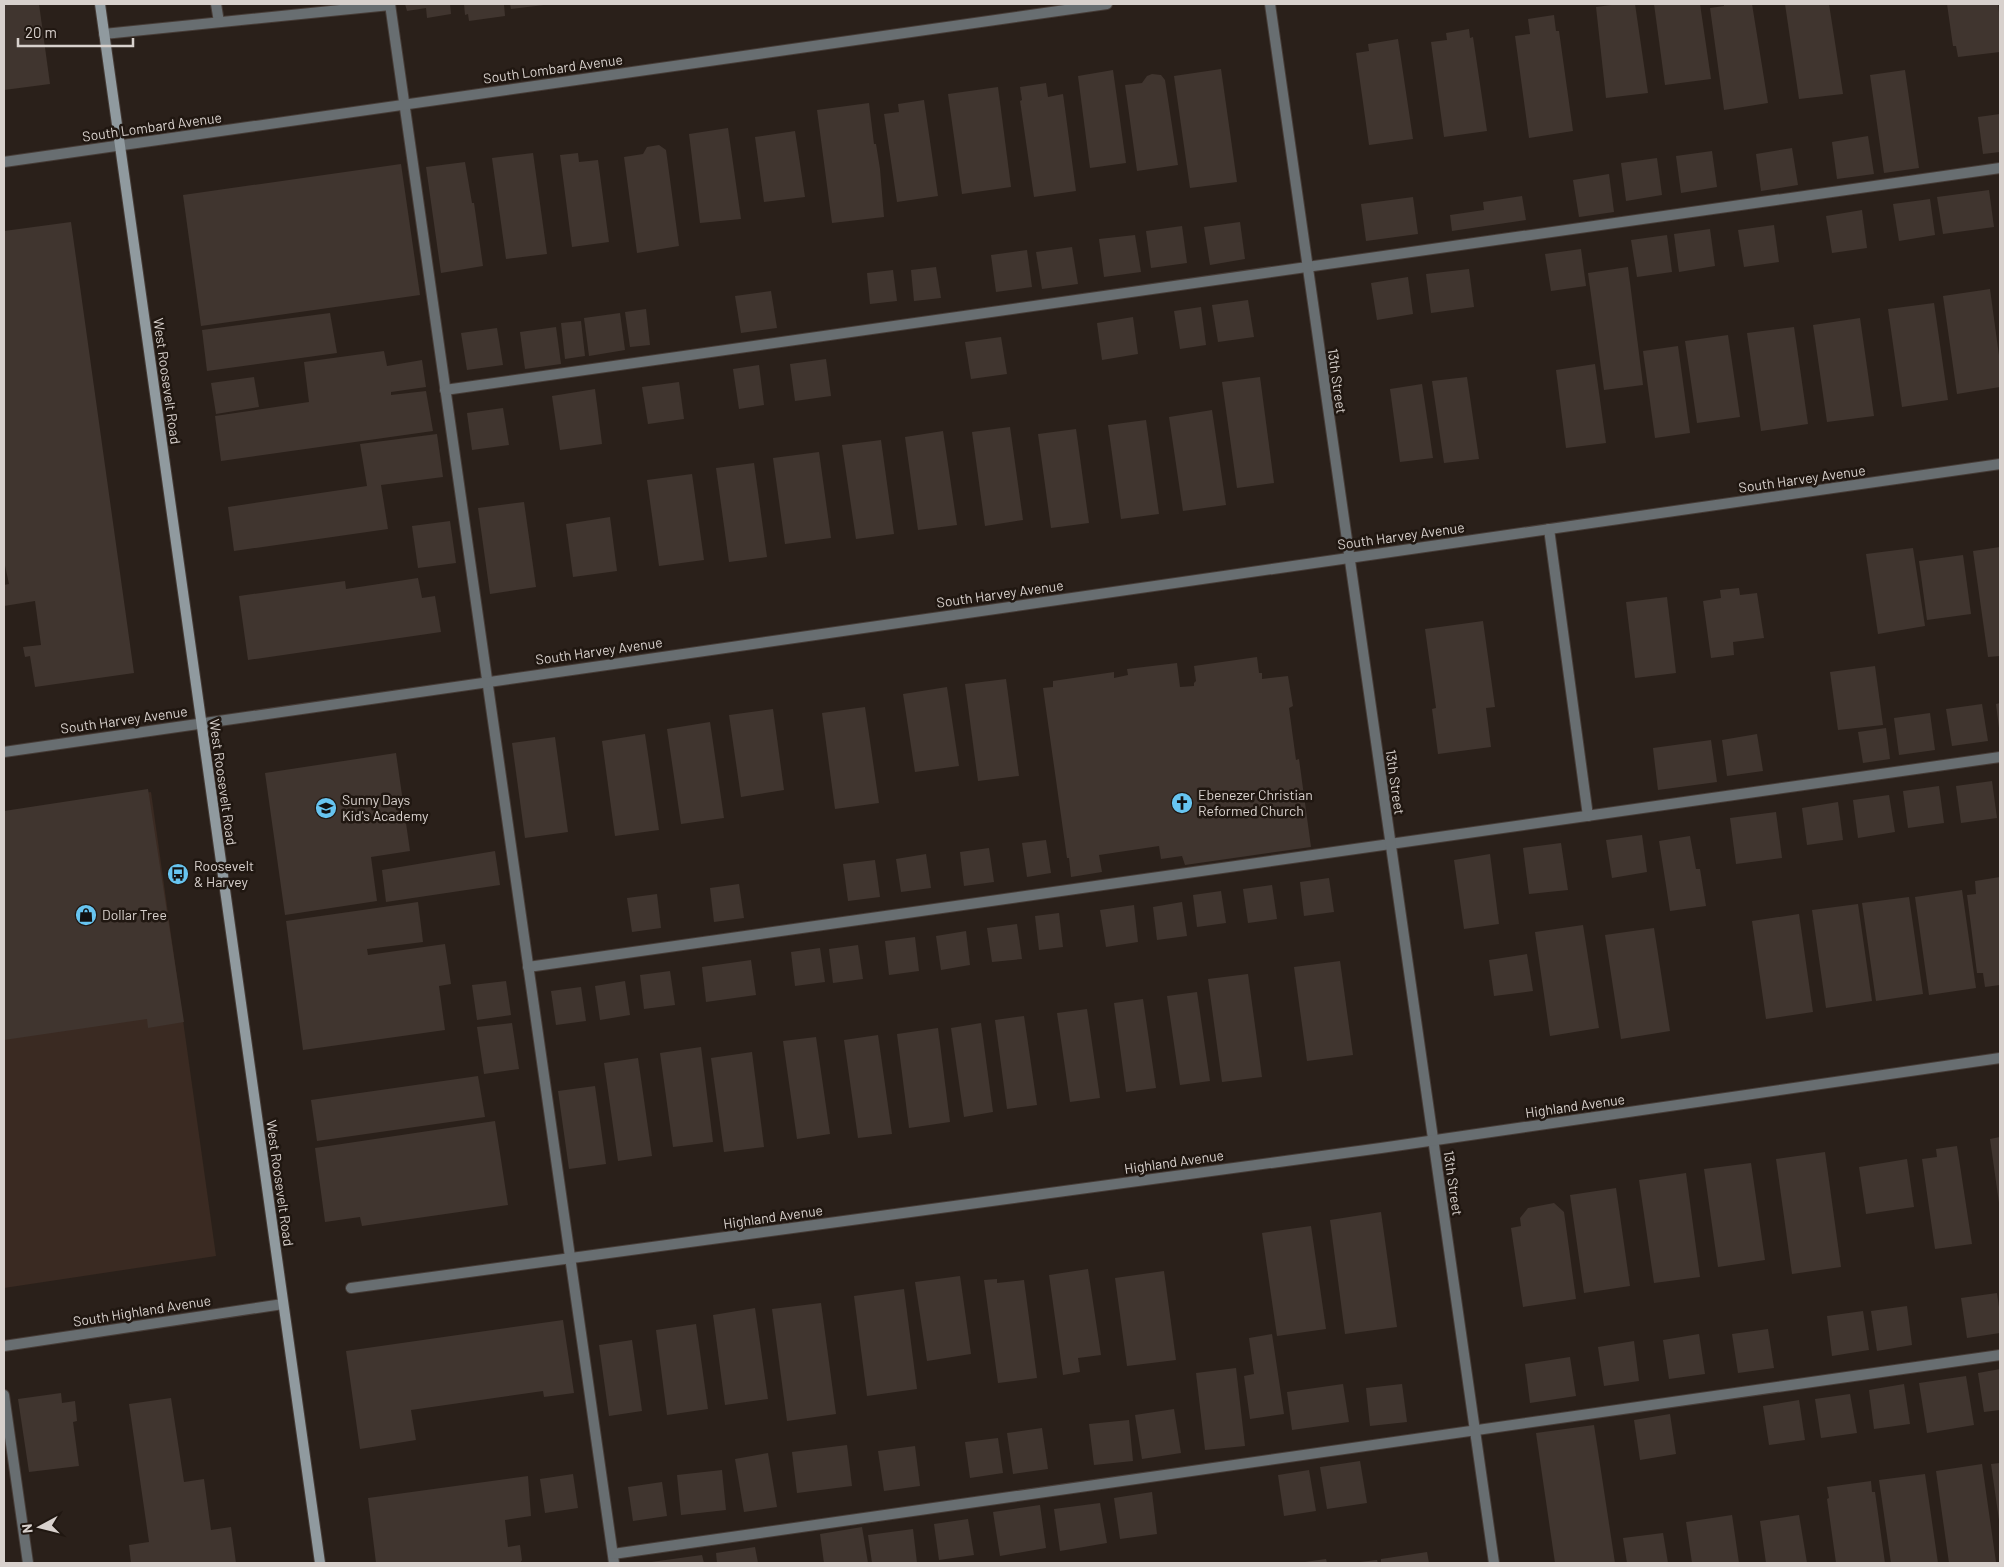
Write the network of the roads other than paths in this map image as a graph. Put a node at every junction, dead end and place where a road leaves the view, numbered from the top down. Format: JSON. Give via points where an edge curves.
{"nodes":[{"id":1,"x":100,"y":4,"type":"edge"},
{"id":2,"x":216,"y":4,"type":"edge"},
{"id":3,"x":390,"y":4,"type":"edge"},
{"id":4,"x":1107,"y":4,"type":"edge"},
{"id":5,"x":1270,"y":4,"type":"edge"},
{"id":6,"x":219,"y":22,"type":"junction"},
{"id":7,"x":104,"y":34,"type":"junction"},
{"id":8,"x":404,"y":104,"type":"junction"},
{"id":9,"x":120,"y":145,"type":"junction"},
{"id":10,"x":4,"y":162,"type":"edge"},
{"id":11,"x":2000,"y":168,"type":"edge"},
{"id":12,"x":1307,"y":266,"type":"junction"},
{"id":13,"x":445,"y":390,"type":"junction"},
{"id":14,"x":2000,"y":464,"type":"edge"},
{"id":15,"x":1549,"y":529,"type":"junction"},
{"id":16,"x":1349,"y":558,"type":"junction"},
{"id":17,"x":487,"y":681,"type":"junction"},
{"id":18,"x":201,"y":723,"type":"junction"},
{"id":19,"x":4,"y":752,"type":"edge"},
{"id":20,"x":2000,"y":757,"type":"edge"},
{"id":21,"x":1588,"y":816,"type":"junction"},
{"id":22,"x":1390,"y":844,"type":"junction"},
{"id":23,"x":528,"y":968,"type":"junction"},
{"id":24,"x":2000,"y":1058,"type":"edge"},
{"id":25,"x":1433,"y":1141,"type":"junction"},
{"id":26,"x":570,"y":1259,"type":"junction"},
{"id":27,"x":351,"y":1288,"type":"dead end"},
{"id":28,"x":284,"y":1304,"type":"junction"},
{"id":29,"x":4,"y":1346,"type":"edge"},
{"id":30,"x":2000,"y":1355,"type":"edge"},
{"id":31,"x":4,"y":1395,"type":"edge"},
{"id":32,"x":1474,"y":1429,"type":"junction"},
{"id":33,"x":613,"y":1558,"type":"edge"},
{"id":34,"x":28,"y":1563,"type":"edge"},
{"id":35,"x":320,"y":1563,"type":"edge"},
{"id":36,"x":1494,"y":1563,"type":"edge"}],
"edges":[{"from":1,"to":7,"type":"main road","name":"West Roosevelt Road"},
{"from":2,"to":6,"type":"street"},
{"from":3,"to":6,"type":"street"},
{"from":3,"to":8,"type":"street"},
{"from":4,"to":8,"type":"street","name":"South Lombard Avenue"},
{"from":5,"to":12,"type":"street","name":"13th Street"},
{"from":6,"to":7,"type":"street"},
{"from":7,"to":9,"type":"main road","name":"West Roosevelt Road"},
{"from":8,"to":9,"type":"street","name":"South Lombard Avenue"},
{"from":8,"to":13,"type":"street"},
{"from":9,"to":10,"type":"street","name":"South Lombard Avenue"},
{"from":9,"to":18,"type":"main road","name":"West Roosevelt Road"},
{"from":11,"to":12,"type":"street"},
{"from":12,"to":13,"type":"street"},
{"from":12,"to":16,"type":"street","name":"13th Street"},
{"from":13,"to":17,"type":"street"},
{"from":14,"to":15,"type":"street","name":"South Harvey Avenue"},
{"from":15,"to":16,"type":"street","name":"South Harvey Avenue"},
{"from":15,"to":21,"type":"street"},
{"from":16,"to":17,"type":"street","name":"South Harvey Avenue"},
{"from":16,"to":22,"type":"street","name":"13th Street"},
{"from":17,"to":18,"type":"street","name":"South Harvey Avenue"},
{"from":17,"to":23,"type":"street"},
{"from":18,"to":19,"type":"street","name":"South Harvey Avenue"},
{"from":18,"to":28,"type":"main road","name":"West Roosevelt Road"},
{"from":20,"to":21,"type":"street"},
{"from":21,"to":22,"type":"street"},
{"from":22,"to":23,"type":"street"},
{"from":22,"to":25,"type":"street","name":"13th Street"},
{"from":23,"to":26,"type":"street"},
{"from":24,"to":25,"type":"street","name":"Highland Avenue"},
{"from":25,"to":26,"type":"street","name":"Highland Avenue"},
{"from":25,"to":32,"type":"street","name":"13th Street"},
{"from":26,"to":27,"type":"street","name":"Highland Avenue"},
{"from":26,"to":33,"type":"street"},
{"from":28,"to":29,"type":"street","name":"South Highland Avenue"},
{"from":28,"to":35,"type":"main road","name":"West Roosevelt Road"},
{"from":30,"to":32,"type":"street"},
{"from":31,"to":34,"type":"street"},
{"from":32,"to":33,"type":"street"},
{"from":32,"to":36,"type":"street","name":"13th Street"}]}
